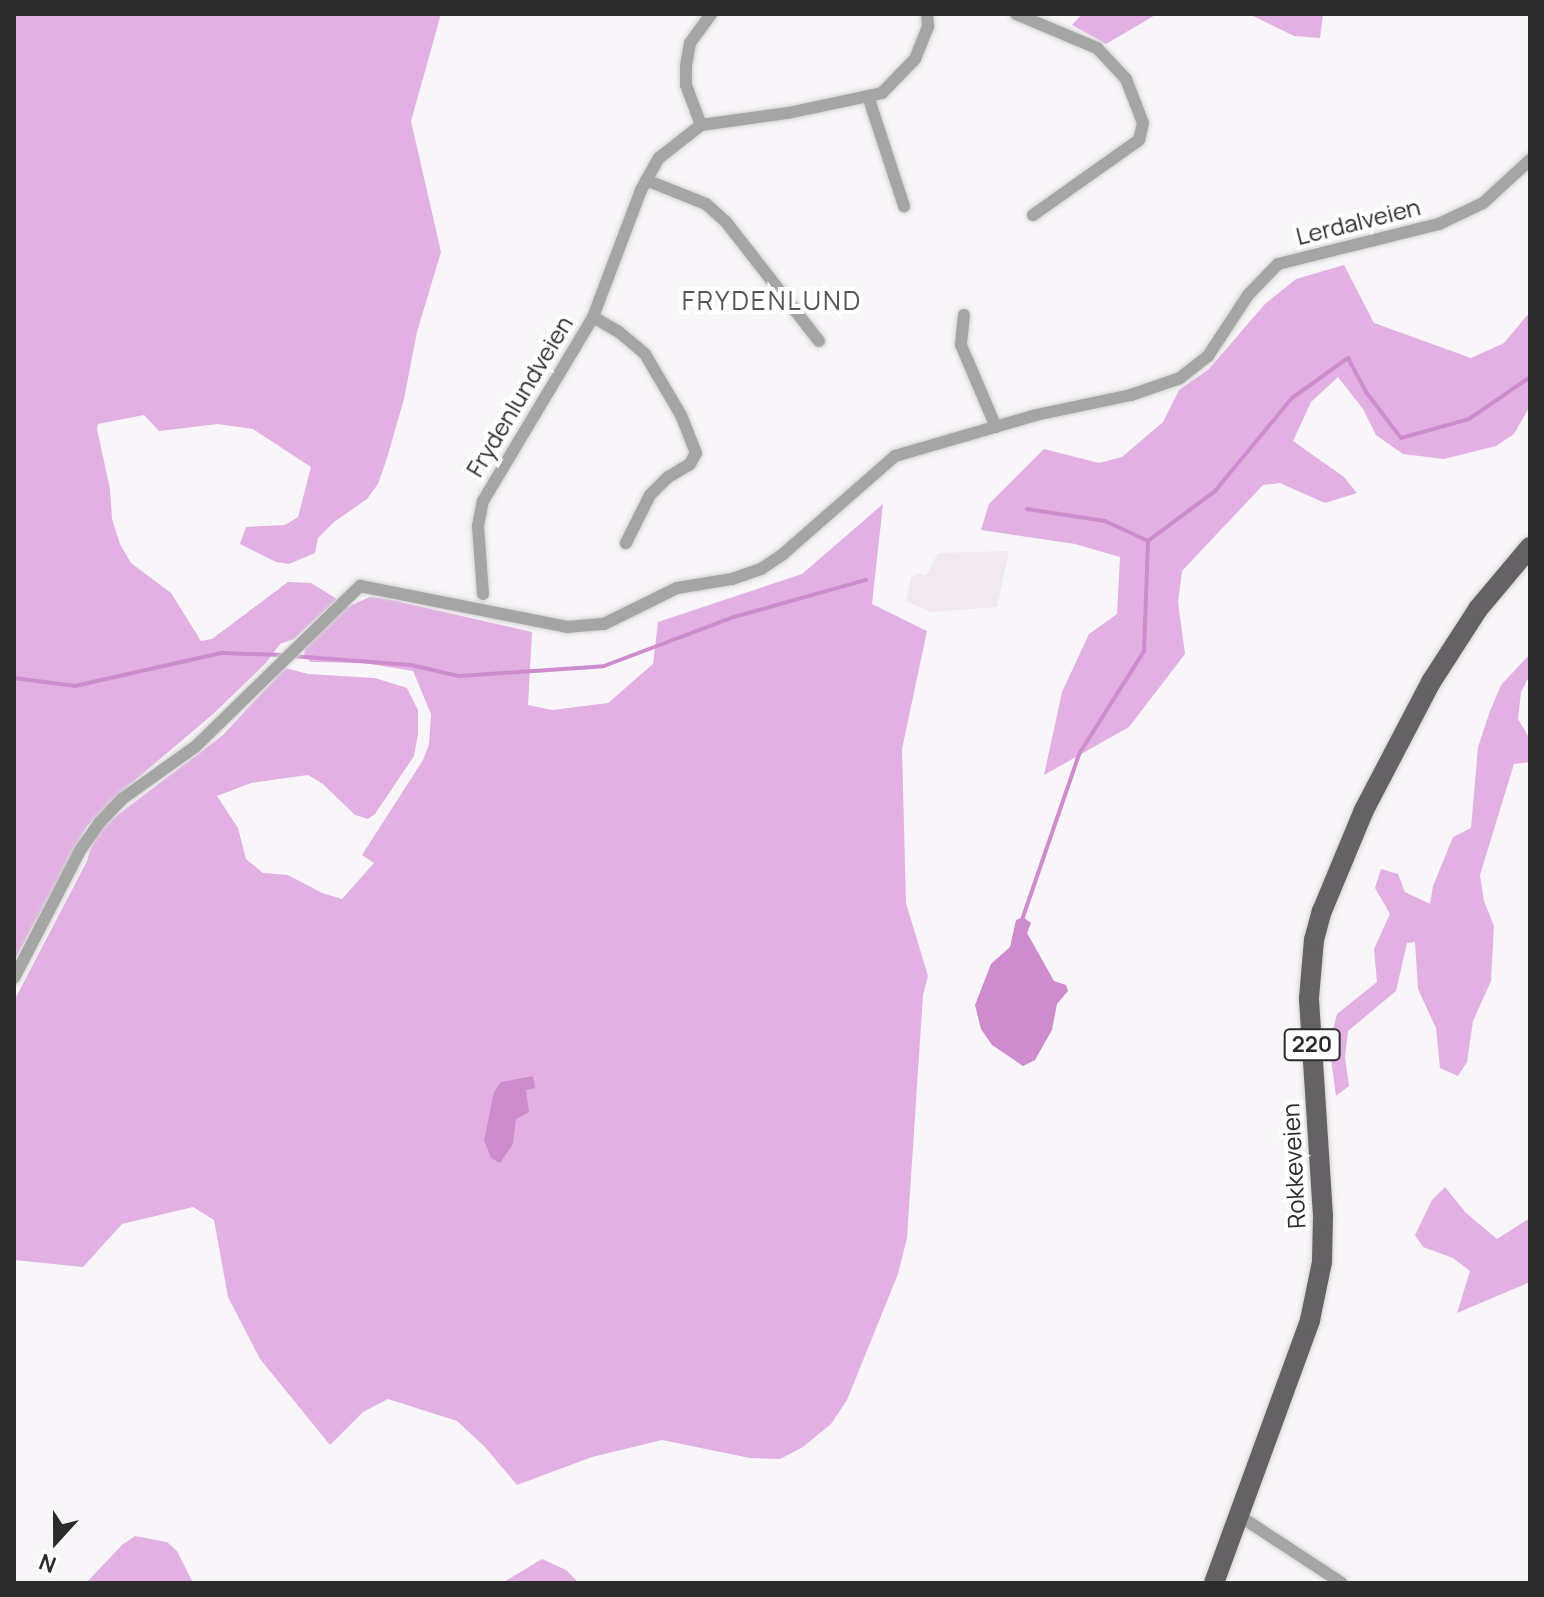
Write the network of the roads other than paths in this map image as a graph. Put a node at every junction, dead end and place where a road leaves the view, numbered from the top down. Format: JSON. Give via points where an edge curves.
{"nodes":[{"id":1,"x":711,"y":14,"type":"edge"},
{"id":2,"x":927,"y":14,"type":"edge"},
{"id":3,"x":1016,"y":14,"type":"edge"},
{"id":4,"x":869,"y":99,"type":"junction"},
{"id":5,"x":701,"y":125,"type":"junction"},
{"id":6,"x":1530,"y":160,"type":"edge"},
{"id":7,"x":646,"y":180,"type":"junction"},
{"id":8,"x":904,"y":206,"type":"dead end"},
{"id":9,"x":1033,"y":215,"type":"dead end"},
{"id":10,"x":964,"y":315,"type":"dead end"},
{"id":11,"x":593,"y":317,"type":"junction"},
{"id":12,"x":819,"y":341,"type":"dead end"},
{"id":13,"x":996,"y":427,"type":"junction"},
{"id":14,"x":626,"y":543,"type":"dead end"},
{"id":15,"x":1530,"y":547,"type":"edge"},
{"id":16,"x":483,"y":594,"type":"dead end"},
{"id":17,"x":14,"y":978,"type":"edge"},
{"id":18,"x":1238,"y":1515,"type":"junction"},
{"id":19,"x":1214,"y":1583,"type":"edge"},
{"id":20,"x":1342,"y":1583,"type":"edge"}],
"edges":[{"from":1,"to":5,"type":"street","via":[[690,43],[686,66],[686,85]]},
{"from":2,"to":4,"type":"street","name":"Frydenlundveien","via":[[928,27],[915,59],[891,86]]},
{"from":3,"to":9,"type":"street","via":[[1097,48],[1126,79],[1143,123],[1139,140]]},
{"from":4,"to":5,"type":"street","name":"Frydenlundveien"},
{"from":4,"to":8,"type":"street"},
{"from":5,"to":7,"type":"street","name":"Frydenlundveien","via":[[659,158]]},
{"from":6,"to":13,"type":"street","name":"Lerdalveien","via":[[1483,203],[1439,224],[1278,264],[1248,295],[1208,356],[1180,378]]},
{"from":7,"to":11,"type":"street","name":"Frydenlundveien"},
{"from":7,"to":12,"type":"street","via":[[706,204],[726,222]]},
{"from":10,"to":13,"type":"street","via":[[961,345]]},
{"from":11,"to":14,"type":"street","name":"Frydenlundveien","via":[[645,354],[681,415],[696,453],[690,464],[650,495]]},
{"from":11,"to":16,"type":"street","name":"Frydenlundveien","via":[[483,501],[478,526]]},
{"from":13,"to":17,"type":"street","name":"Lerdalveien","via":[[895,456],[783,554],[746,574],[677,588],[604,624],[567,627],[360,586],[195,747],[122,799],[99,823]]},
{"from":15,"to":18,"type":"main road","name":"Rokkeveien","number":"220","via":[[1478,609],[1431,682],[1364,810],[1322,911],[1309,998],[1322,1262],[1310,1320]]},
{"from":18,"to":19,"type":"main road","name":"Rokkeveien","number":"220"},
{"from":18,"to":20,"type":"street"}]}
